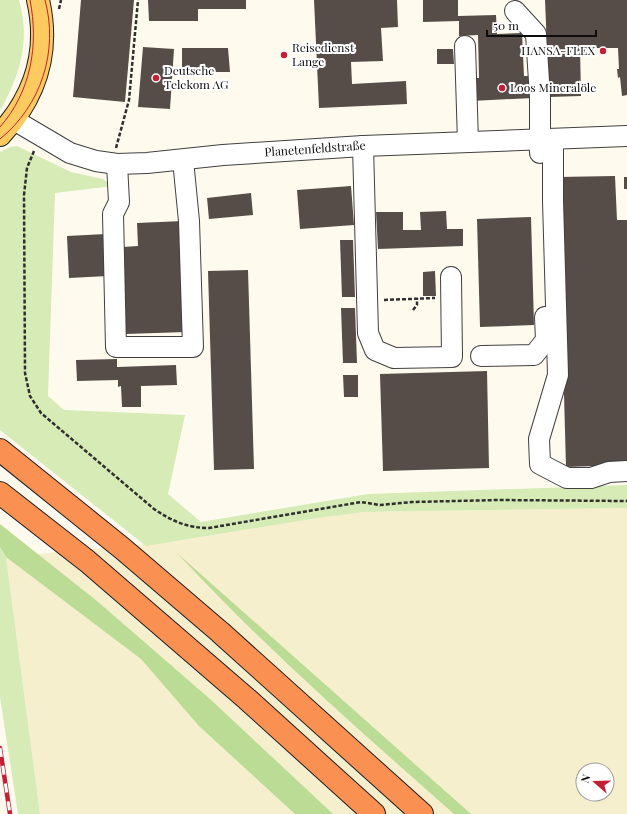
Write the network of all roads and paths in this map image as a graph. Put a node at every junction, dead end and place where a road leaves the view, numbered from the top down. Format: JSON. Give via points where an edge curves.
{"nodes":[{"id":1,"x":38,"y":0,"type":"edge"},
{"id":2,"x":138,"y":0,"type":"edge"},
{"id":3,"x":515,"y":11,"type":"dead end"},
{"id":4,"x":465,"y":46,"type":"dead end"},
{"id":5,"x":7,"y":127,"type":"edge"},
{"id":6,"x":627,"y":136,"type":"edge"},
{"id":7,"x":546,"y":139,"type":"junction"},
{"id":8,"x":468,"y":142,"type":"junction"},
{"id":9,"x":363,"y":146,"type":"junction"},
{"id":10,"x":34,"y":150,"type":"dead end"},
{"id":11,"x":183,"y":160,"type":"junction"},
{"id":12,"x":117,"y":164,"type":"junction"},
{"id":13,"x":451,"y":277,"type":"dead end"},
{"id":14,"x":451,"y":297,"type":"junction"},
{"id":15,"x":417,"y":298,"type":"junction"},
{"id":16,"x":367,"y":300,"type":"junction"},
{"id":17,"x":413,"y":310,"type":"dead end"},
{"id":18,"x":481,"y":356,"type":"dead end"},
{"id":19,"x":0,"y":450,"type":"edge"},
{"id":20,"x":627,"y":471,"type":"edge"},
{"id":21,"x":2,"y":494,"type":"edge"},
{"id":22,"x":627,"y":501,"type":"edge"},
{"id":23,"x":374,"y":814,"type":"edge"},
{"id":24,"x":422,"y":814,"type":"edge"}],
"edges":[{"from":1,"to":5,"type":"main road","via":[[43,46],[39,66],[25,104]]},
{"from":2,"to":12,"type":"path","via":[[128,100],[116,148]]},
{"from":3,"to":7,"type":"street","via":[[536,34]]},
{"from":4,"to":8,"type":"street"},
{"from":5,"to":12,"type":"street","name":"Planetenfeldstraße","via":[[96,161]]},
{"from":6,"to":7,"type":"street","name":"Planetenfeldstraße"},
{"from":7,"to":8,"type":"street","name":"Planetenfeldstraße"},
{"from":7,"to":18,"type":"street","via":[[546,340],[534,355]]},
{"from":7,"to":20,"type":"street","via":[[553,201],[558,375],[539,439],[540,464],[567,478],[590,478],[609,472]]},
{"from":8,"to":9,"type":"street","name":"Planetenfeldstraße"},
{"from":9,"to":11,"type":"street","name":"Planetenfeldstraße"},
{"from":9,"to":16,"type":"street"},
{"from":10,"to":22,"type":"path","via":[[27,168],[24,195],[26,373],[30,396],[41,413],[154,508],[172,520],[193,528],[209,528],[361,502],[380,505],[499,500]]},
{"from":11,"to":12,"type":"street","name":"Planetenfeldstraße"},
{"from":11,"to":12,"type":"street","via":[[189,221],[193,347],[116,347],[113,214],[119,202]]},
{"from":13,"to":14,"type":"street"},
{"from":14,"to":15,"type":"path"},
{"from":14,"to":16,"type":"street","via":[[452,357],[394,358],[375,350],[368,333]]},
{"from":15,"to":16,"type":"path"},
{"from":15,"to":17,"type":"path","via":[[417,305]]},
{"from":19,"to":24,"type":"highway","via":[[123,549],[220,632]]},
{"from":21,"to":23,"type":"highway","via":[[87,561],[247,699]]}]}
